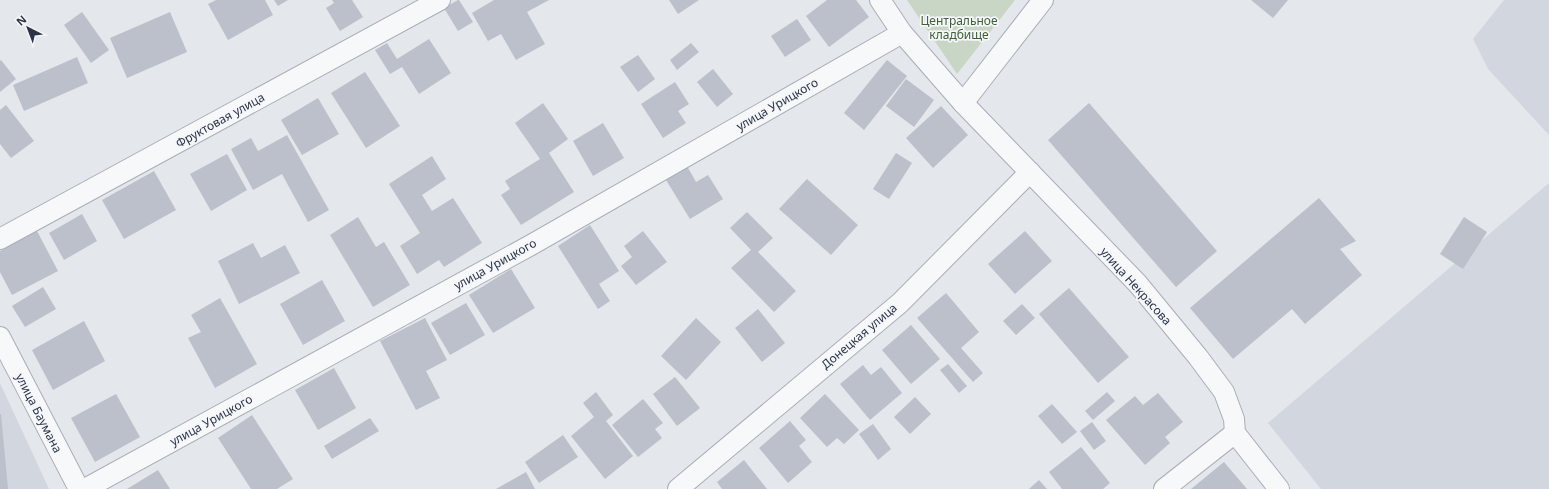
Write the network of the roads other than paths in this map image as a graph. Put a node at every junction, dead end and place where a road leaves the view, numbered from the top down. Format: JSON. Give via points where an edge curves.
{"nodes":[{"id":1,"x":440,"y":0,"type":"edge"},
{"id":2,"x":880,"y":0,"type":"edge"},
{"id":3,"x":1042,"y":0,"type":"edge"},
{"id":4,"x":902,"y":33,"type":"junction"},
{"id":5,"x":964,"y":103,"type":"junction"},
{"id":6,"x":1030,"y":172,"type":"junction"},
{"id":7,"x":0,"y":239,"type":"edge"},
{"id":8,"x":0,"y":337,"type":"edge"},
{"id":9,"x":1235,"y":433,"type":"junction"},
{"id":10,"x":78,"y":489,"type":"edge"},
{"id":11,"x":85,"y":489,"type":"edge"},
{"id":12,"x":678,"y":489,"type":"edge"},
{"id":13,"x":1164,"y":489,"type":"edge"},
{"id":14,"x":1279,"y":489,"type":"edge"}],
"edges":[{"from":1,"to":7,"type":"street","name":"Фруктовая улица"},
{"from":2,"to":4,"type":"street","name":"улица Некрасова"},
{"from":3,"to":5,"type":"street"},
{"from":4,"to":5,"type":"street","name":"улица Некрасова"},
{"from":4,"to":11,"type":"street","name":"улица Урицкого","via":[[531,244]]},
{"from":5,"to":6,"type":"street","name":"улица Некрасова"},
{"from":6,"to":9,"type":"street","name":"улица Некрасова","via":[[1138,284],[1198,357],[1224,392],[1234,419]]},
{"from":6,"to":12,"type":"street","name":"Донецкая улица","via":[[900,302]]},
{"from":8,"to":10,"type":"street","name":"улица Баумана"},
{"from":9,"to":13,"type":"street"},
{"from":9,"to":14,"type":"street","name":"улица Некрасова"}]}
